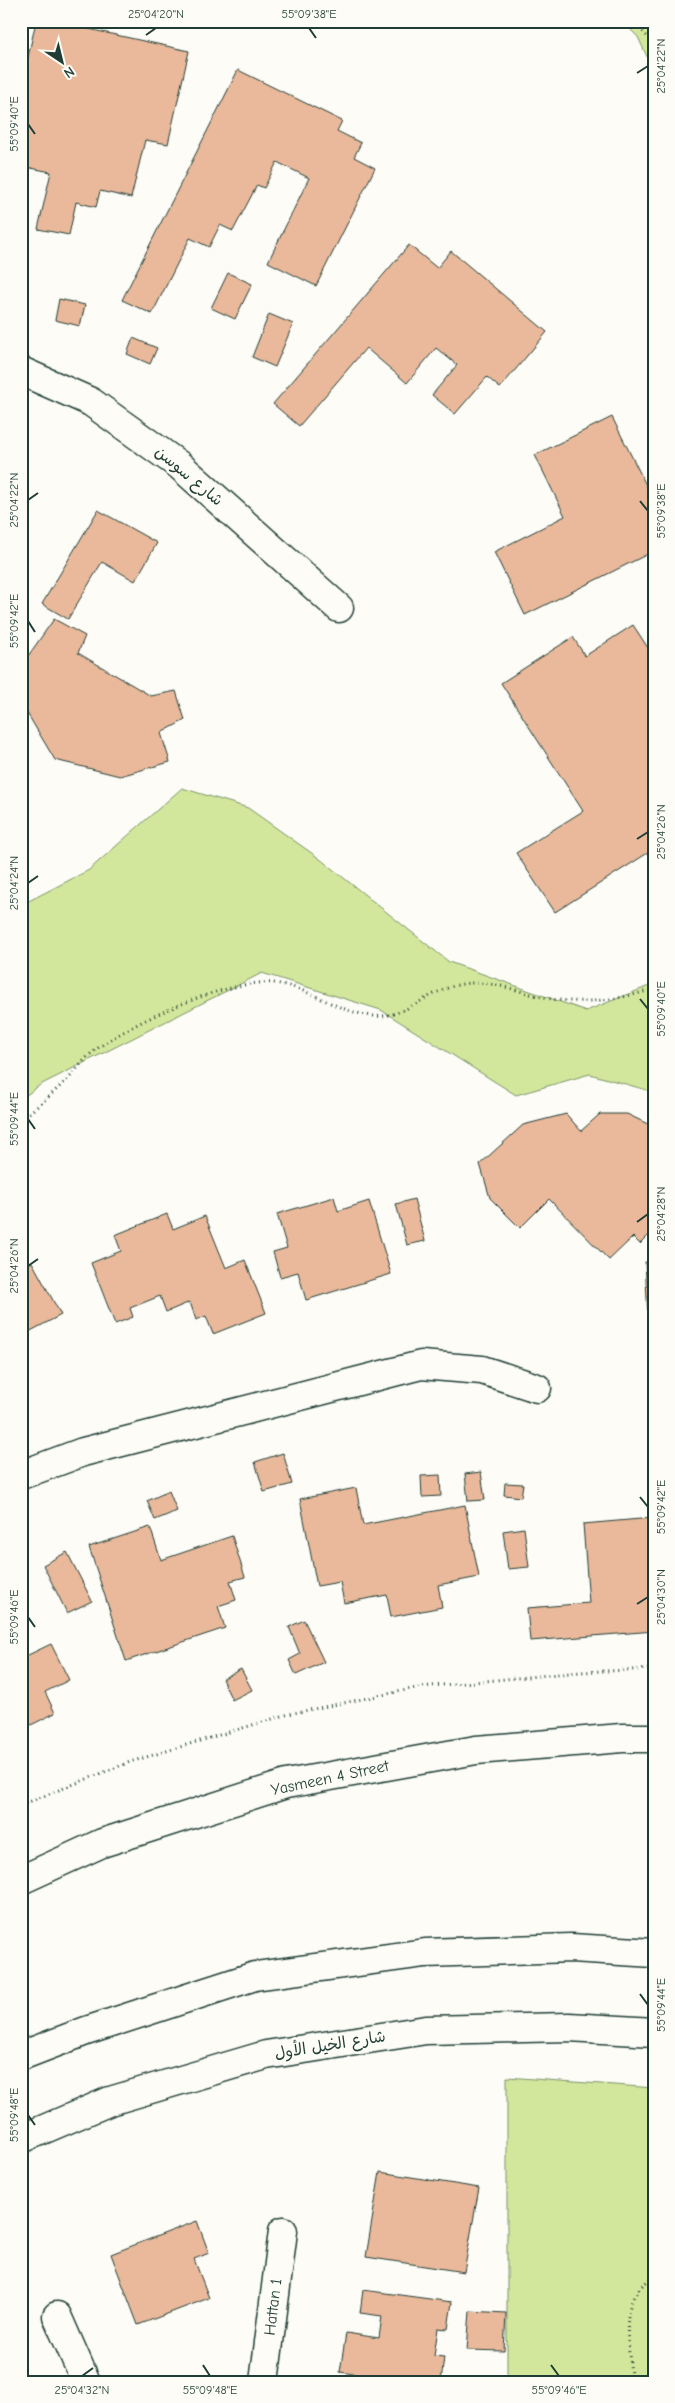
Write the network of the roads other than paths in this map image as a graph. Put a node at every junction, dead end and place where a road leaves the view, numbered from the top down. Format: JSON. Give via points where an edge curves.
{"nodes":[{"id":1,"x":21,"y":371,"type":"edge"},
{"id":2,"x":339,"y":608,"type":"dead end"},
{"id":3,"x":537,"y":1388,"type":"dead end"},
{"id":4,"x":21,"y":1475,"type":"edge"},
{"id":5,"x":654,"y":1738,"type":"edge"},
{"id":6,"x":21,"y":1880,"type":"edge"},
{"id":7,"x":654,"y":1953,"type":"edge"},
{"id":8,"x":654,"y":2032,"type":"edge"},
{"id":9,"x":21,"y":2056,"type":"edge"},
{"id":10,"x":21,"y":2139,"type":"edge"},
{"id":11,"x":283,"y":2232,"type":"dead end"},
{"id":12,"x":57,"y":2316,"type":"dead end"},
{"id":13,"x":86,"y":2382,"type":"edge"},
{"id":14,"x":264,"y":2382,"type":"edge"}],
"edges":[{"from":1,"to":2,"type":"street","name":"شارع سوسن","via":[[91,402],[180,465]]},
{"from":3,"to":4,"type":"street","via":[[482,1370],[421,1365],[83,1452]]},
{"from":5,"to":6,"type":"street","name":"Yasmeen 4 Street","via":[[476,1750],[286,1784],[102,1843]]},
{"from":7,"to":9,"type":"street","via":[[571,1948],[425,1953],[255,1976],[86,2031]]},
{"from":8,"to":10,"type":"street","name":"شارع الخيل الأول","via":[[569,2027],[426,2030],[266,2055],[110,2101]]},
{"from":11,"to":14,"type":"street","name":"Hattan 1"},
{"from":12,"to":13,"type":"street"}]}
